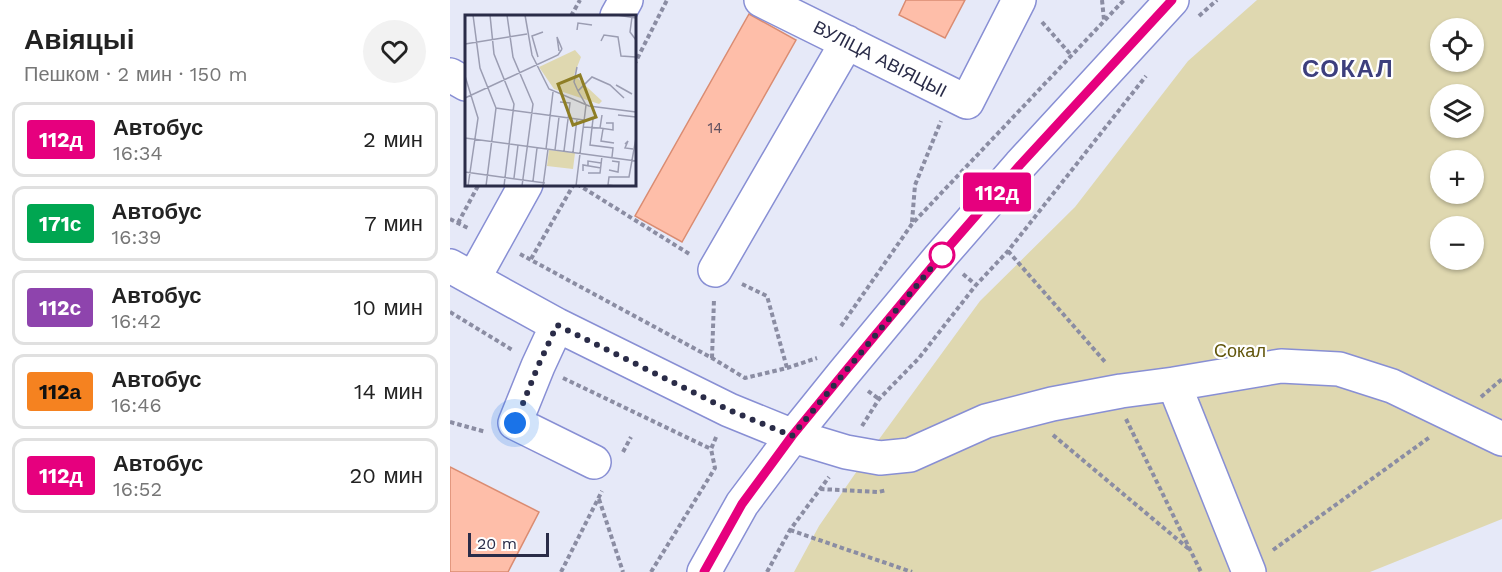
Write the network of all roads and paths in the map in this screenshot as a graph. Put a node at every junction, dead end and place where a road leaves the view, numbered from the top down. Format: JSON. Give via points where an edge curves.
{"nodes":[{"id":1,"x":580,"y":0,"type":"edge"},
{"id":2,"x":626,"y":0,"type":"edge"},
{"id":3,"x":667,"y":0,"type":"edge"},
{"id":4,"x":761,"y":0,"type":"edge"},
{"id":5,"x":1102,"y":0,"type":"edge"},
{"id":6,"x":1124,"y":0,"type":"edge"},
{"id":7,"x":1217,"y":0,"type":"edge"},
{"id":8,"x":1028,"y":8,"type":"edge"},
{"id":9,"x":1183,"y":10,"type":"edge"},
{"id":10,"x":572,"y":15,"type":"edge"},
{"id":11,"x":618,"y":15,"type":"edge"},
{"id":12,"x":1104,"y":21,"type":"junction"},
{"id":13,"x":847,"y":42,"type":"junction"},
{"id":14,"x":1071,"y":55,"type":"junction"},
{"id":15,"x":636,"y":61,"type":"edge"},
{"id":16,"x":1152,"y":69,"type":"dead end"},
{"id":17,"x":450,"y":75,"type":"edge"},
{"id":18,"x":465,"y":83,"type":"edge"},
{"id":19,"x":959,"y":99,"type":"junction"},
{"id":20,"x":478,"y":186,"type":"edge"},
{"id":21,"x":525,"y":186,"type":"edge"},
{"id":22,"x":573,"y":186,"type":"edge"},
{"id":23,"x":458,"y":223,"type":"dead end"},
{"id":24,"x":912,"y":224,"type":"junction"},
{"id":25,"x":494,"y":241,"type":"junction"},
{"id":26,"x":1008,"y":251,"type":"junction"},
{"id":27,"x":531,"y":259,"type":"junction"},
{"id":28,"x":715,"y":270,"type":"joint"},
{"id":29,"x":462,"y":272,"type":"edge"},
{"id":30,"x":450,"y":312,"type":"edge"},
{"id":31,"x":557,"y":325,"type":"junction"},
{"id":32,"x":839,"y":329,"type":"dead end"},
{"id":33,"x":819,"y":357,"type":"dead end"},
{"id":34,"x":712,"y":358,"type":"junction"},
{"id":35,"x":538,"y":366,"type":"junction"},
{"id":36,"x":1174,"y":384,"type":"junction"},
{"id":37,"x":1120,"y":392,"type":"junction"},
{"id":38,"x":879,"y":399,"type":"dead end"},
{"id":39,"x":1458,"y":417,"type":"junction"},
{"id":40,"x":450,"y":422,"type":"edge"},
{"id":41,"x":1048,"y":431,"type":"dead end"},
{"id":42,"x":486,"y":432,"type":"dead end"},
{"id":43,"x":792,"y":436,"type":"junction"},
{"id":44,"x":631,"y":437,"type":"dead end"},
{"id":45,"x":1502,"y":439,"type":"edge"},
{"id":46,"x":711,"y":449,"type":"dead end"},
{"id":47,"x":606,"y":469,"type":"junction"},
{"id":48,"x":706,"y":483,"type":"dead end"},
{"id":49,"x":598,"y":497,"type":"junction"},
{"id":50,"x":1193,"y":553,"type":"junction"},
{"id":51,"x":1248,"y":570,"type":"edge"},
{"id":52,"x":561,"y":572,"type":"edge"},
{"id":53,"x":623,"y":572,"type":"edge"},
{"id":54,"x":651,"y":572,"type":"edge"},
{"id":55,"x":704,"y":572,"type":"edge"},
{"id":56,"x":767,"y":572,"type":"edge"},
{"id":57,"x":912,"y":572,"type":"edge"},
{"id":58,"x":1201,"y":572,"type":"edge"}],
"edges":[{"from":1,"to":10,"type":"path"},
{"from":2,"to":11,"type":"street"},
{"from":3,"to":15,"type":"path"},
{"from":4,"to":13,"type":"street","name":"ВУЛІЦА АВІЯЦЫІ"},
{"from":5,"to":12,"type":"path"},
{"from":6,"to":12,"type":"path"},
{"from":7,"to":9,"type":"path"},
{"from":8,"to":14,"type":"path"},
{"from":8,"to":19,"type":"street"},
{"from":9,"to":43,"type":"street","via":[[1020,165]]},
{"from":12,"to":14,"type":"path"},
{"from":13,"to":19,"type":"street","name":"ВУЛІЦА АВІЯЦЫІ"},
{"from":13,"to":28,"type":"street"},
{"from":14,"to":24,"type":"path"},
{"from":16,"to":26,"type":"path"},
{"from":17,"to":18,"type":"street"},
{"from":19,"to":24,"type":"path","via":[[915,185]]},
{"from":20,"to":23,"type":"path"},
{"from":21,"to":25,"type":"street"},
{"from":22,"to":27,"type":"path"},
{"from":24,"to":32,"type":"path"},
{"from":25,"to":27,"type":"path"},
{"from":25,"to":29,"type":"street"},
{"from":26,"to":37,"type":"path","via":[[1115,372]]},
{"from":26,"to":38,"type":"path","via":[[919,358]]},
{"from":27,"to":34,"type":"path"},
{"from":28,"to":34,"type":"path"},
{"from":29,"to":31,"type":"street"},
{"from":30,"to":35,"type":"path"},
{"from":31,"to":35,"type":"street"},
{"from":31,"to":43,"type":"street","via":[[729,410]]},
{"from":33,"to":34,"type":"path","via":[[745,378]]},
{"from":35,"to":46,"type":"path"},
{"from":35,"to":47,"type":"street","via":[[515,423]]},
{"from":36,"to":37,"type":"street"},
{"from":36,"to":39,"type":"street","via":[[1281,366],[1339,369],[1392,386]]},
{"from":36,"to":51,"type":"street"},
{"from":37,"to":43,"type":"street","via":[[986,421],[910,455],[880,458]]},
{"from":37,"to":50,"type":"path","via":[[1124,415]]},
{"from":39,"to":45,"type":"street"},
{"from":39,"to":51,"type":"path"},
{"from":40,"to":42,"type":"path"},
{"from":41,"to":50,"type":"path"},
{"from":43,"to":55,"type":"street","via":[[742,504]]},
{"from":44,"to":47,"type":"path"},
{"from":47,"to":49,"type":"path"},
{"from":47,"to":49,"type":"path"},
{"from":48,"to":54,"type":"path"},
{"from":49,"to":52,"type":"path"},
{"from":49,"to":53,"type":"path"},
{"from":50,"to":58,"type":"path"},
{"from":56,"to":57,"type":"path","via":[[790,530]]}]}
